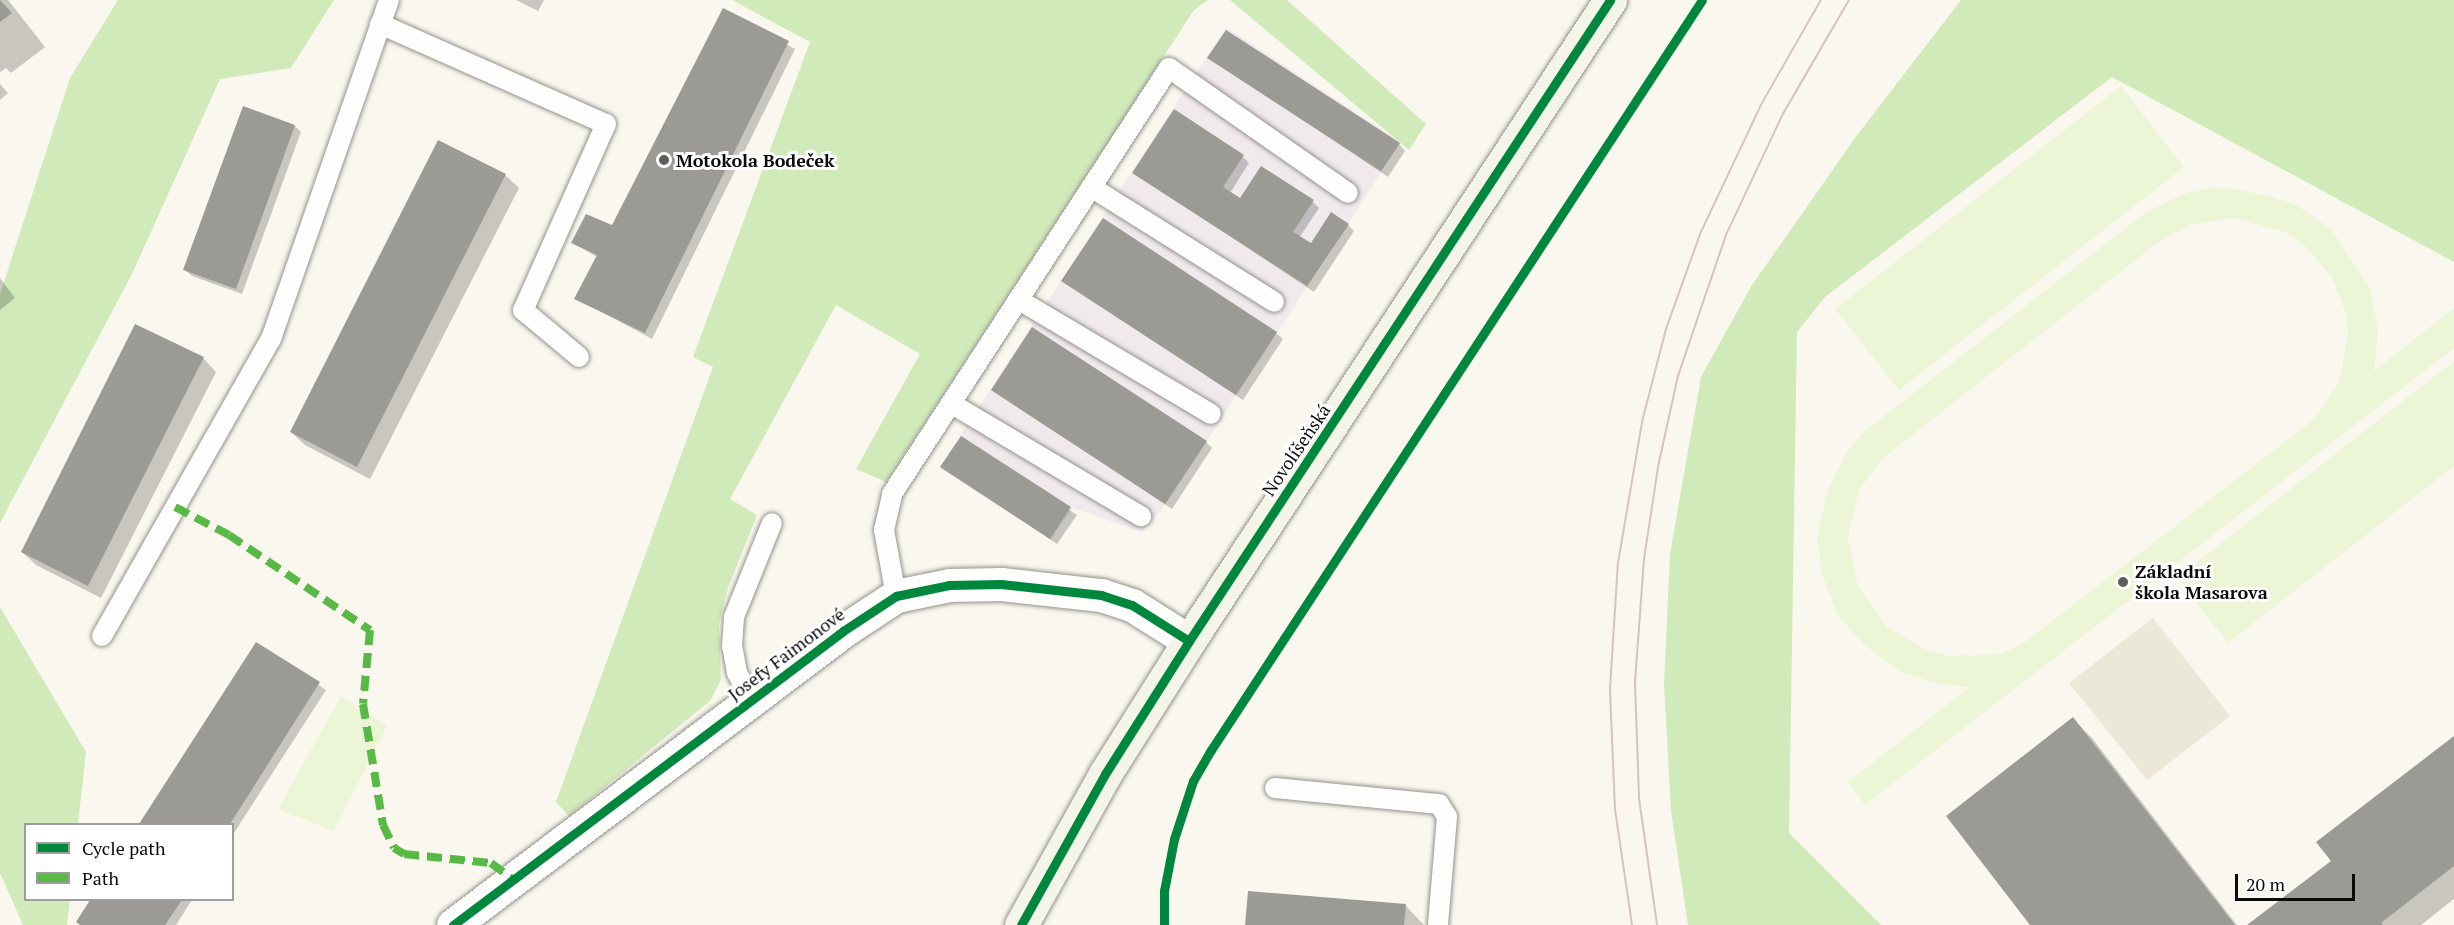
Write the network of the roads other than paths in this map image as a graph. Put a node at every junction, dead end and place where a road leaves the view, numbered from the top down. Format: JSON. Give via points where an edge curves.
{"nodes":[{"id":1,"x":389,"y":0,"type":"edge"},
{"id":2,"x":1610,"y":0,"type":"edge"},
{"id":3,"x":380,"y":24,"type":"junction"},
{"id":4,"x":1091,"y":187,"type":"junction"},
{"id":5,"x":1348,"y":193,"type":"dead end"},
{"id":6,"x":1019,"y":300,"type":"junction"},
{"id":7,"x":1274,"y":302,"type":"dead end"},
{"id":8,"x":579,"y":357,"type":"dead end"},
{"id":9,"x":952,"y":404,"type":"junction"},
{"id":10,"x":1211,"y":414,"type":"dead end"},
{"id":11,"x":1141,"y":516,"type":"dead end"},
{"id":12,"x":772,"y":523,"type":"dead end"},
{"id":13,"x":896,"y":596,"type":"junction"},
{"id":14,"x":102,"y":636,"type":"dead end"},
{"id":15,"x":1189,"y":641,"type":"junction"},
{"id":16,"x":752,"y":702,"type":"junction"},
{"id":17,"x":1275,"y":788,"type":"dead end"},
{"id":18,"x":453,"y":925,"type":"edge"},
{"id":19,"x":1021,"y":925,"type":"edge"},
{"id":20,"x":1438,"y":925,"type":"edge"}],
"edges":[{"from":1,"to":3,"type":"lane"},
{"from":2,"to":15,"type":"street","name":"Novolíšeňská"},
{"from":3,"to":8,"type":"lane","via":[[606,124],[523,309]]},
{"from":3,"to":14,"type":"lane","via":[[271,339]]},
{"from":4,"to":5,"type":"lane","via":[[1169,68]]},
{"from":4,"to":6,"type":"lane"},
{"from":4,"to":7,"type":"lane"},
{"from":6,"to":9,"type":"lane"},
{"from":6,"to":10,"type":"lane"},
{"from":9,"to":11,"type":"lane"},
{"from":9,"to":13,"type":"lane","via":[[892,494],[886,513],[884,530]]},
{"from":12,"to":16,"type":"lane","via":[[734,617],[732,646],[737,673]]},
{"from":13,"to":15,"type":"street","name":"Josefy Faimonové","via":[[950,585],[1001,585],[1101,595],[1132,605]]},
{"from":13,"to":16,"type":"street","name":"Josefy Faimonové","via":[[843,631]]},
{"from":15,"to":19,"type":"street","name":"Novolíšeňská","via":[[1106,774]]},
{"from":16,"to":18,"type":"street","name":"Josefy Faimonové"},
{"from":17,"to":20,"type":"lane","via":[[1439,804],[1447,817]]}]}
